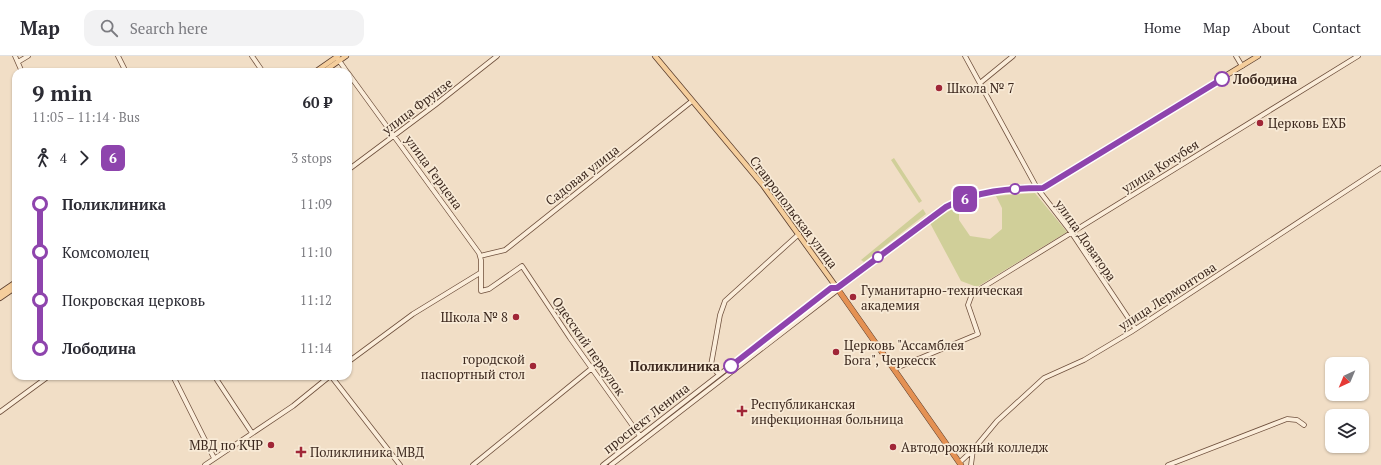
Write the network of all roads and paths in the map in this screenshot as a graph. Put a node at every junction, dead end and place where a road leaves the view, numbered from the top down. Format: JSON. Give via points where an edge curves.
{"nodes":[{"id":1,"x":15,"y":56,"type":"edge"},
{"id":2,"x":28,"y":56,"type":"edge"},
{"id":3,"x":118,"y":56,"type":"edge"},
{"id":4,"x":252,"y":56,"type":"edge"},
{"id":5,"x":346,"y":56,"type":"edge"},
{"id":6,"x":497,"y":56,"type":"edge"},
{"id":7,"x":655,"y":56,"type":"edge"},
{"id":8,"x":965,"y":56,"type":"edge"},
{"id":9,"x":1013,"y":56,"type":"edge"},
{"id":10,"x":1236,"y":56,"type":"edge"},
{"id":11,"x":1258,"y":56,"type":"edge"},
{"id":12,"x":1358,"y":56,"type":"edge"},
{"id":13,"x":338,"y":58,"type":"edge"},
{"id":14,"x":18,"y":62,"type":"junction"},
{"id":15,"x":1242,"y":66,"type":"junction"},
{"id":16,"x":20,"y":68,"type":"edge"},
{"id":17,"x":124,"y":68,"type":"edge"},
{"id":18,"x":260,"y":68,"type":"edge"},
{"id":19,"x":322,"y":68,"type":"edge"},
{"id":20,"x":327,"y":68,"type":"edge"},
{"id":21,"x":345,"y":68,"type":"edge"},
{"id":22,"x":352,"y":78,"type":"edge"},
{"id":23,"x":980,"y":83,"type":"junction"},
{"id":24,"x":692,"y":101,"type":"junction"},
{"id":25,"x":394,"y":135,"type":"junction"},
{"id":26,"x":352,"y":167,"type":"edge"},
{"id":27,"x":1381,"y":168,"type":"edge"},
{"id":28,"x":1037,"y":188,"type":"junction"},
{"id":29,"x":1072,"y":232,"type":"junction"},
{"id":30,"x":798,"y":234,"type":"junction"},
{"id":31,"x":480,"y":256,"type":"junction"},
{"id":32,"x":480,"y":273,"type":"junction"},
{"id":33,"x":12,"y":285,"type":"edge"},
{"id":34,"x":837,"y":288,"type":"junction"},
{"id":35,"x":12,"y":290,"type":"edge"},
{"id":36,"x":0,"y":293,"type":"edge"},
{"id":37,"x":0,"y":298,"type":"edge"},
{"id":38,"x":1135,"y":328,"type":"junction"},
{"id":39,"x":352,"y":359,"type":"edge"},
{"id":40,"x":592,"y":368,"type":"junction"},
{"id":41,"x":894,"y":369,"type":"junction"},
{"id":42,"x":719,"y":375,"type":"junction"},
{"id":43,"x":44,"y":380,"type":"edge"},
{"id":44,"x":175,"y":380,"type":"edge"},
{"id":45,"x":217,"y":380,"type":"dead end"},
{"id":46,"x":326,"y":380,"type":"edge"},
{"id":47,"x":334,"y":380,"type":"edge"},
{"id":48,"x":0,"y":412,"type":"edge"},
{"id":49,"x":1304,"y":425,"type":"dead end"},
{"id":50,"x":252,"y":433,"type":"junction"},
{"id":51,"x":640,"y":436,"type":"junction"},
{"id":52,"x":973,"y":450,"type":"junction"},
{"id":53,"x":214,"y":458,"type":"junction"},
{"id":54,"x":961,"y":464,"type":"edge"},
{"id":55,"x":205,"y":465,"type":"edge"},
{"id":56,"x":400,"y":465,"type":"edge"},
{"id":57,"x":473,"y":465,"type":"edge"},
{"id":58,"x":603,"y":465,"type":"edge"},
{"id":59,"x":611,"y":465,"type":"edge"},
{"id":60,"x":971,"y":465,"type":"edge"},
{"id":61,"x":1168,"y":465,"type":"edge"}],
"edges":[{"from":1,"to":14,"type":"street"},
{"from":2,"to":14,"type":"street"},
{"from":3,"to":17,"type":"street"},
{"from":4,"to":18,"type":"street"},
{"from":5,"to":13,"type":"main road"},
{"from":6,"to":25,"type":"street","name":"улица Фрунзе"},
{"from":7,"to":24,"type":"main road","name":"Ставропольская улица"},
{"from":8,"to":23,"type":"street","name":"улица Доватора"},
{"from":9,"to":23,"type":"street"},
{"from":10,"to":15,"type":"street"},
{"from":11,"to":15,"type":"main road","name":"проспект Ленина"},
{"from":12,"to":29,"type":"street","name":"улица Кочубея"},
{"from":13,"to":19,"type":"main road"},
{"from":13,"to":20,"type":"main road"},
{"from":13,"to":21,"type":"street","name":"улица Герцена"},
{"from":14,"to":16,"type":"street"},
{"from":15,"to":28,"type":"main road","name":"проспект Ленина","via":[[1043,188]]},
{"from":22,"to":25,"type":"street","name":"улица Герцена"},
{"from":23,"to":28,"type":"street","name":"улица Доватора"},
{"from":24,"to":30,"type":"main road","name":"Ставропольская улица","via":[[762,184]]},
{"from":24,"to":31,"type":"street","name":"Садовая улица","via":[[505,250]]},
{"from":25,"to":26,"type":"street","name":"улица Фрунзе"},
{"from":25,"to":31,"type":"street","name":"улица Герцена"},
{"from":27,"to":38,"type":"street","name":"улица Лермонтова"},
{"from":28,"to":29,"type":"street","name":"улица Доватора"},
{"from":28,"to":34,"type":"main road","name":"проспект Ленина","via":[[990,192],[954,203]]},
{"from":29,"to":38,"type":"street","name":"улица Доватора"},
{"from":29,"to":41,"type":"street","name":"улица Кочубея","via":[[972,294],[968,305],[978,334]]},
{"from":30,"to":34,"type":"main road","name":"Ставропольская улица"},
{"from":30,"to":42,"type":"street","via":[[725,300],[711,365]]},
{"from":31,"to":32,"type":"street"},
{"from":32,"to":39,"type":"street","via":[[413,314]]},
{"from":32,"to":40,"type":"street","name":"Одесский переулок","via":[[481,291],[489,289],[522,266]]},
{"from":33,"to":36,"type":"main road"},
{"from":34,"to":41,"type":"highway","name":"Ставропольская улица"},
{"from":34,"to":42,"type":"street","name":"проспект Ленина","via":[[831,288]]},
{"from":34,"to":59,"type":"street","name":"проспект Ленина"},
{"from":35,"to":37,"type":"main road"},
{"from":38,"to":52,"type":"street","name":"улица Лермонтова","via":[[1084,360],[1044,378],[997,421]]},
{"from":40,"to":51,"type":"street","name":"Одесский переулок"},
{"from":40,"to":57,"type":"street"},
{"from":41,"to":54,"type":"highway","name":"Ставропольская улица"},
{"from":42,"to":51,"type":"street","name":"проспект Ленина"},
{"from":43,"to":48,"type":"street"},
{"from":44,"to":53,"type":"street"},
{"from":45,"to":50,"type":"street"},
{"from":46,"to":50,"type":"street"},
{"from":47,"to":56,"type":"street"},
{"from":49,"to":61,"type":"street","via":[[1297,420],[1287,419]]},
{"from":50,"to":53,"type":"street"},
{"from":51,"to":58,"type":"street","name":"проспект Ленина"},
{"from":52,"to":54,"type":"street","name":"улица Лермонтова"},
{"from":52,"to":60,"type":"street"},
{"from":53,"to":55,"type":"street"}]}
